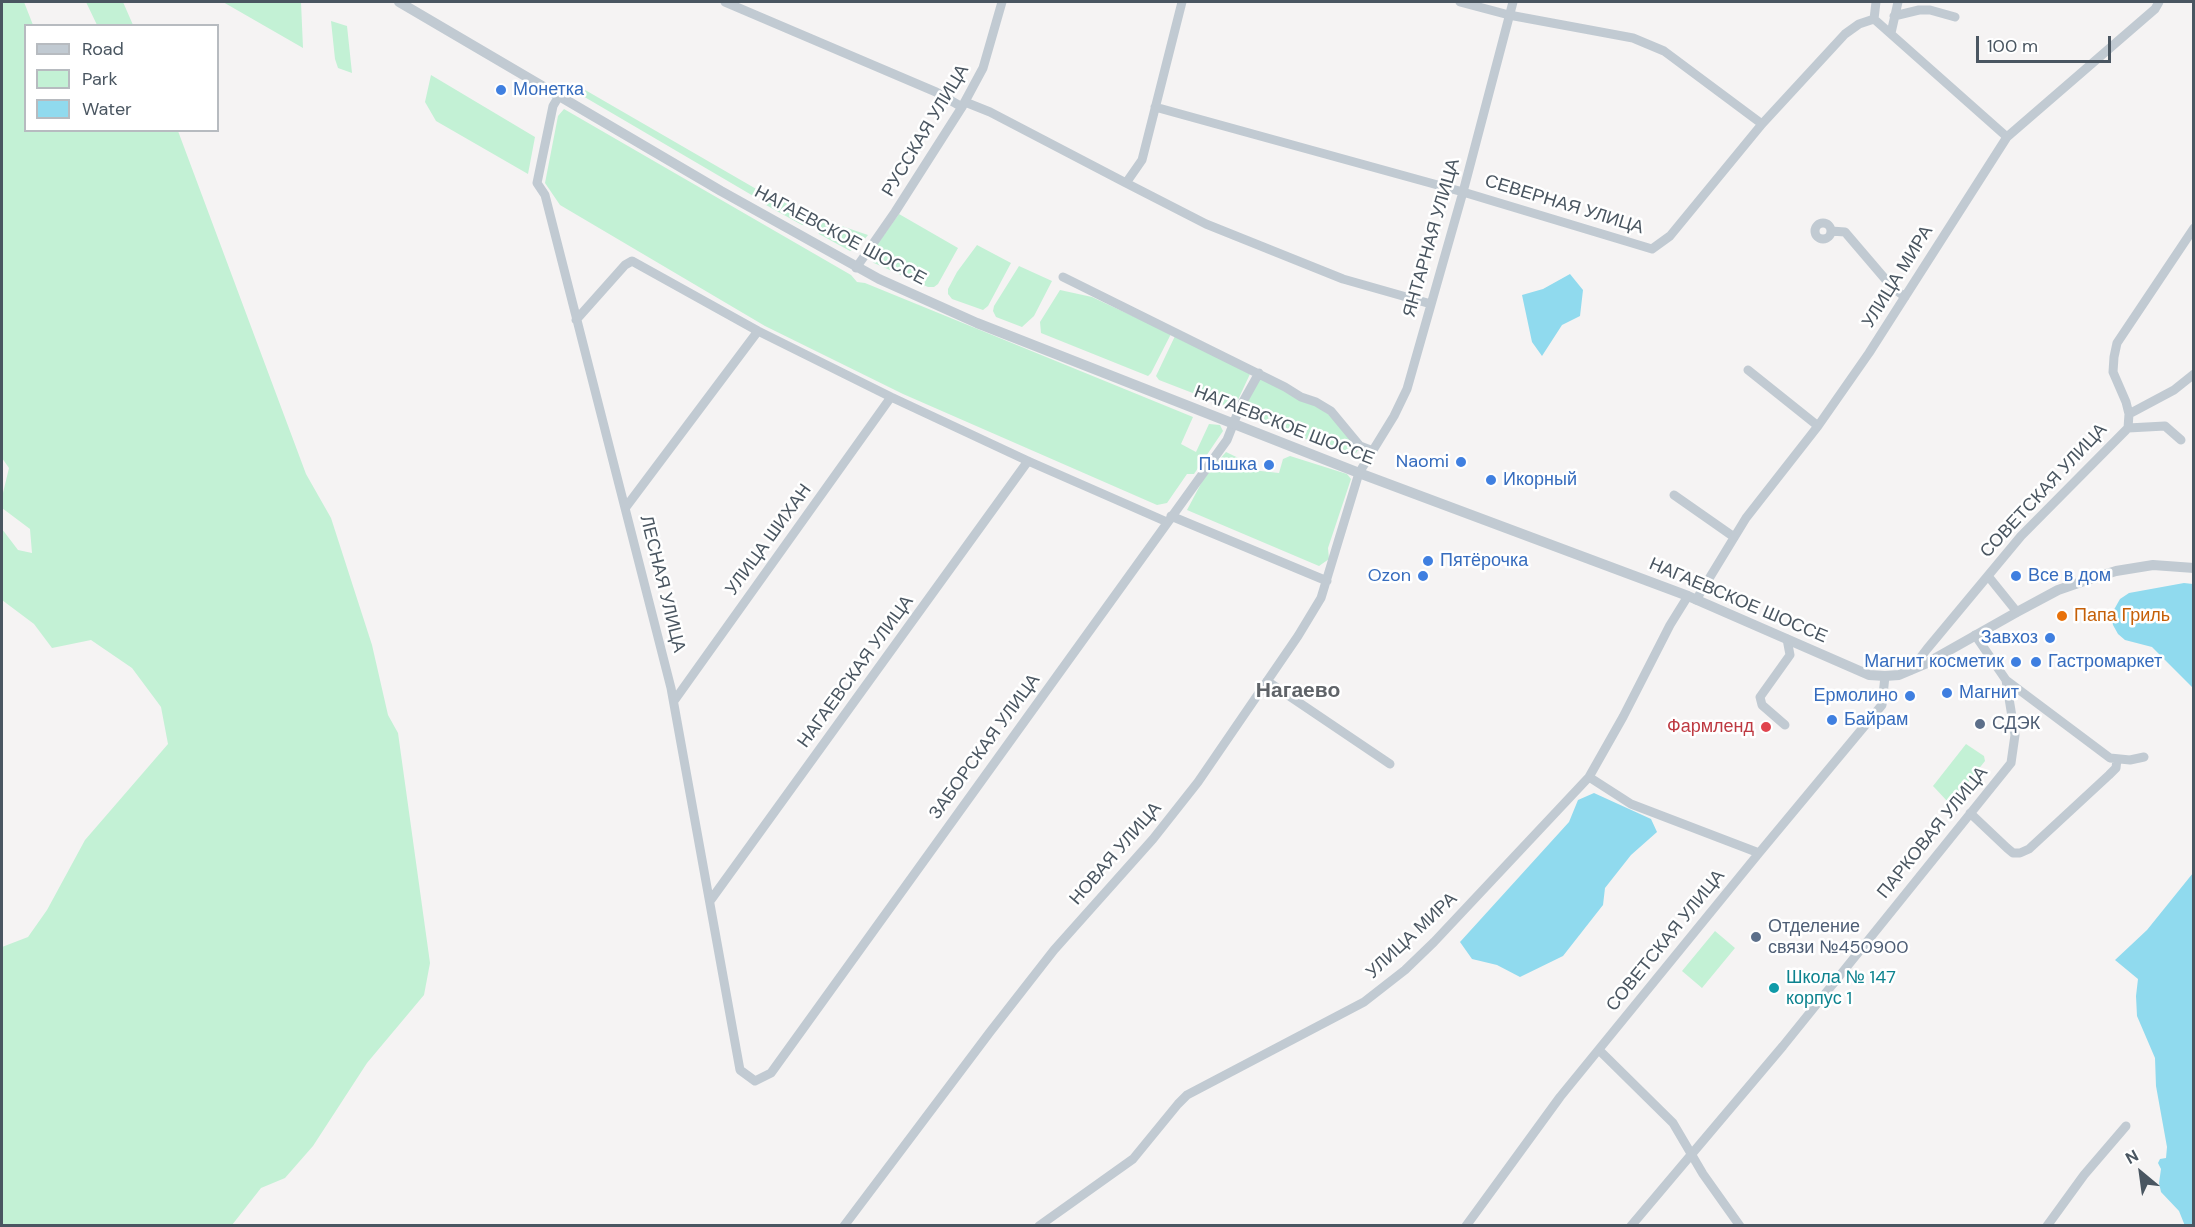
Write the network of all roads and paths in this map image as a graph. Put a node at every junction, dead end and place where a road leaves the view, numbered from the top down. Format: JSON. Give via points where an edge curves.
{"nodes":[{"id":1,"x":399,"y":2,"type":"edge"},
{"id":2,"x":725,"y":2,"type":"edge"},
{"id":3,"x":1002,"y":2,"type":"edge"},
{"id":4,"x":1182,"y":2,"type":"edge"},
{"id":5,"x":1460,"y":2,"type":"edge"},
{"id":6,"x":1513,"y":2,"type":"edge"},
{"id":7,"x":1876,"y":2,"type":"edge"},
{"id":8,"x":1898,"y":2,"type":"edge"},
{"id":9,"x":2159,"y":2,"type":"edge"},
{"id":10,"x":1509,"y":15,"type":"junction"},
{"id":11,"x":1894,"y":16,"type":"junction"},
{"id":12,"x":1955,"y":17,"type":"dead end"},
{"id":13,"x":1874,"y":19,"type":"junction"},
{"id":14,"x":1891,"y":33,"type":"junction"},
{"id":15,"x":559,"y":96,"type":"junction"},
{"id":16,"x":964,"y":105,"type":"junction"},
{"id":17,"x":1155,"y":107,"type":"junction"},
{"id":18,"x":1762,"y":124,"type":"junction"},
{"id":19,"x":2007,"y":137,"type":"junction"},
{"id":20,"x":1126,"y":183,"type":"junction"},
{"id":21,"x":1463,"y":192,"type":"junction"},
{"id":22,"x":2193,"y":228,"type":"edge"},
{"id":23,"x":1831,"y":231,"type":"dead end"},
{"id":24,"x":856,"y":268,"type":"junction"},
{"id":25,"x":1063,"y":277,"type":"dead end"},
{"id":26,"x":1905,"y":297,"type":"junction"},
{"id":27,"x":1431,"y":304,"type":"junction"},
{"id":28,"x":576,"y":320,"type":"junction"},
{"id":29,"x":758,"y":331,"type":"junction"},
{"id":30,"x":1748,"y":370,"type":"dead end"},
{"id":31,"x":1259,"y":373,"type":"junction"},
{"id":32,"x":2193,"y":374,"type":"edge"},
{"id":33,"x":891,"y":397,"type":"junction"},
{"id":34,"x":2129,"y":414,"type":"junction"},
{"id":35,"x":1233,"y":424,"type":"junction"},
{"id":36,"x":1818,"y":426,"type":"junction"},
{"id":37,"x":2128,"y":428,"type":"junction"},
{"id":38,"x":2181,"y":440,"type":"dead end"},
{"id":39,"x":1373,"y":451,"type":"junction"},
{"id":40,"x":1028,"y":461,"type":"junction"},
{"id":41,"x":1359,"y":473,"type":"junction"},
{"id":42,"x":1674,"y":495,"type":"dead end"},
{"id":43,"x":626,"y":507,"type":"junction"},
{"id":44,"x":1169,"y":519,"type":"junction"},
{"id":45,"x":1734,"y":537,"type":"junction"},
{"id":46,"x":2193,"y":568,"type":"edge"},
{"id":47,"x":1988,"y":576,"type":"junction"},
{"id":48,"x":1327,"y":581,"type":"junction"},
{"id":49,"x":1692,"y":598,"type":"junction"},
{"id":50,"x":2017,"y":612,"type":"junction"},
{"id":51,"x":1975,"y":634,"type":"junction"},
{"id":52,"x":1787,"y":639,"type":"junction"},
{"id":53,"x":1911,"y":670,"type":"junction"},
{"id":54,"x":1885,"y":676,"type":"junction"},
{"id":55,"x":2006,"y":680,"type":"junction"},
{"id":56,"x":1267,"y":681,"type":"junction"},
{"id":57,"x":674,"y":701,"type":"junction"},
{"id":58,"x":1785,"y":725,"type":"dead end"},
{"id":59,"x":2144,"y":757,"type":"dead end"},
{"id":60,"x":2117,"y":759,"type":"junction"},
{"id":61,"x":1390,"y":765,"type":"dead end"},
{"id":62,"x":1589,"y":777,"type":"junction"},
{"id":63,"x":1970,"y":813,"type":"junction"},
{"id":64,"x":1759,"y":853,"type":"junction"},
{"id":65,"x":710,"y":901,"type":"junction"},
{"id":66,"x":1599,"y":1050,"type":"junction"},
{"id":67,"x":754,"y":1081,"type":"joint"},
{"id":68,"x":2126,"y":1125,"type":"dead end"},
{"id":69,"x":1691,"y":1154,"type":"junction"},
{"id":70,"x":844,"y":1226,"type":"edge"},
{"id":71,"x":1039,"y":1226,"type":"edge"},
{"id":72,"x":1466,"y":1226,"type":"edge"},
{"id":73,"x":1631,"y":1226,"type":"edge"},
{"id":74,"x":1740,"y":1226,"type":"edge"},
{"id":75,"x":2047,"y":1226,"type":"edge"}],
"edges":[{"from":1,"to":15,"type":"street","name":"НАГАЕВСКОЕ ШОССЕ"},
{"from":2,"to":16,"type":"street"},
{"from":3,"to":16,"type":"street","name":"РУССКАЯ УЛИЦА","via":[[983,68]]},
{"from":4,"to":17,"type":"street"},
{"from":5,"to":10,"type":"street"},
{"from":6,"to":10,"type":"street","name":"ЯНТАРНАЯ УЛИЦА"},
{"from":7,"to":13,"type":"street"},
{"from":8,"to":11,"type":"street"},
{"from":9,"to":19,"type":"street","name":"УЛИЦА МИРА"},
{"from":10,"to":18,"type":"street","via":[[1633,38],[1664,51]]},
{"from":10,"to":21,"type":"street","name":"ЯНТАРНАЯ УЛИЦА"},
{"from":11,"to":12,"type":"street","via":[[1930,10]]},
{"from":11,"to":14,"type":"street"},
{"from":13,"to":14,"type":"street"},
{"from":13,"to":18,"type":"street","name":"СЕВЕРНАЯ УЛИЦА","via":[[1845,34]]},
{"from":14,"to":19,"type":"street"},
{"from":15,"to":24,"type":"street","name":"НАГАЕВСКОЕ ШОССЕ"},
{"from":15,"to":28,"type":"street","name":"ЛЕСНАЯ УЛИЦА","via":[[553,106],[537,183],[546,195]]},
{"from":16,"to":20,"type":"street","via":[[990,112]]},
{"from":16,"to":24,"type":"street","name":"РУССКАЯ УЛИЦА"},
{"from":17,"to":20,"type":"street","via":[[1142,160]]},
{"from":17,"to":21,"type":"street","name":"СЕВЕРНАЯ УЛИЦА"},
{"from":18,"to":21,"type":"street","name":"СЕВЕРНАЯ УЛИЦА","via":[[1670,236],[1652,249]]},
{"from":19,"to":26,"type":"street","name":"УЛИЦА МИРА"},
{"from":20,"to":27,"type":"street","via":[[1206,224],[1343,279]]},
{"from":21,"to":27,"type":"street","name":"ЯНТАРНАЯ УЛИЦА"},
{"from":22,"to":34,"type":"street","name":"СОВЕТСКАЯ УЛИЦА","via":[[2117,344],[2113,372]]},
{"from":23,"to":26,"type":"street","via":[[1845,232]]},
{"from":24,"to":35,"type":"street","name":"НАГАЕВСКОЕ ШОССЕ","via":[[977,323]]},
{"from":25,"to":31,"type":"street"},
{"from":26,"to":36,"type":"street","name":"УЛИЦА МИРА"},
{"from":27,"to":39,"type":"street","name":"ЯНТАРНАЯ УЛИЦА","via":[[1407,389]]},
{"from":28,"to":29,"type":"street","via":[[632,261]]},
{"from":28,"to":43,"type":"street","name":"ЛЕСНАЯ УЛИЦА"},
{"from":29,"to":33,"type":"street"},
{"from":29,"to":43,"type":"street"},
{"from":30,"to":36,"type":"street"},
{"from":31,"to":35,"type":"street","name":"ЗАБОРСКАЯ УЛИЦА"},
{"from":31,"to":39,"type":"street","via":[[1331,411],[1360,446]]},
{"from":32,"to":34,"type":"street","via":[[2174,390]]},
{"from":33,"to":40,"type":"street"},
{"from":33,"to":57,"type":"street","name":"УЛИЦА ШИХАН"},
{"from":34,"to":37,"type":"street","name":"СОВЕТСКАЯ УЛИЦА"},
{"from":35,"to":41,"type":"street","name":"НАГАЕВСКОЕ ШОССЕ"},
{"from":35,"to":44,"type":"street","name":"ЗАБОРСКАЯ УЛИЦА","via":[[1227,440]]},
{"from":36,"to":45,"type":"street","name":"УЛИЦА МИРА"},
{"from":37,"to":38,"type":"street","via":[[2165,426]]},
{"from":37,"to":47,"type":"street","name":"СОВЕТСКАЯ УЛИЦА","via":[[2021,536]]},
{"from":39,"to":41,"type":"street","name":"ЯНТАРНАЯ УЛИЦА"},
{"from":40,"to":44,"type":"street"},
{"from":40,"to":65,"type":"street","name":"НАГАЕВСКАЯ УЛИЦА"},
{"from":41,"to":48,"type":"street","name":"НОВАЯ УЛИЦА"},
{"from":41,"to":49,"type":"street","name":"НАГАЕВСКОЕ ШОССЕ"},
{"from":42,"to":45,"type":"street"},
{"from":43,"to":57,"type":"street","name":"ЛЕСНАЯ УЛИЦА"},
{"from":44,"to":48,"type":"street"},
{"from":44,"to":67,"type":"street","name":"ЗАБОРСКАЯ УЛИЦА","via":[[771,1073]]},
{"from":45,"to":49,"type":"street","name":"УЛИЦА МИРА"},
{"from":46,"to":50,"type":"street","name":"НАГАЕВСКОЕ ШОССЕ","via":[[2153,565],[2116,572],[2058,590]]},
{"from":47,"to":50,"type":"street"},
{"from":47,"to":53,"type":"street","name":"СОВЕТСКАЯ УЛИЦА"},
{"from":48,"to":56,"type":"street","name":"НОВАЯ УЛИЦА","via":[[1321,598]]},
{"from":49,"to":52,"type":"street","name":"НАГАЕВСКОЕ ШОССЕ"},
{"from":49,"to":62,"type":"street","name":"УЛИЦА МИРА","via":[[1670,625]]},
{"from":50,"to":51,"type":"street","name":"НАГАЕВСКОЕ ШОССЕ"},
{"from":51,"to":53,"type":"street","name":"НАГАЕВСКОЕ ШОССЕ"},
{"from":51,"to":55,"type":"street","name":"ПАРКОВАЯ УЛИЦА"},
{"from":52,"to":54,"type":"street","name":"НАГАЕВСКОЕ ШОССЕ","via":[[1869,675]]},
{"from":52,"to":58,"type":"street","via":[[1790,655],[1760,697],[1762,705]]},
{"from":53,"to":54,"type":"street","name":"НАГАЕВСКОЕ ШОССЕ"},
{"from":54,"to":64,"type":"street","name":"СОВЕТСКАЯ УЛИЦА","via":[[1882,705]]},
{"from":55,"to":60,"type":"street","via":[[2110,759]]},
{"from":55,"to":63,"type":"street","name":"ПАРКОВАЯ УЛИЦА","via":[[2015,735],[2011,763]]},
{"from":56,"to":61,"type":"street"},
{"from":56,"to":70,"type":"street","name":"НОВАЯ УЛИЦА","via":[[1198,782],[1054,950]]},
{"from":57,"to":65,"type":"street","name":"ЛЕСНАЯ УЛИЦА"},
{"from":59,"to":60,"type":"street"},
{"from":60,"to":63,"type":"street","via":[[2116,768],[2109,775],[2020,854],[2013,853]]},
{"from":62,"to":64,"type":"street","via":[[1631,804]]},
{"from":62,"to":71,"type":"street","name":"УЛИЦА МИРА","via":[[1434,942],[1381,990],[1187,1095],[1134,1159]]},
{"from":63,"to":69,"type":"street","name":"ПАРКОВАЯ УЛИЦА"},
{"from":64,"to":66,"type":"street","name":"СОВЕТСКАЯ УЛИЦА"},
{"from":65,"to":67,"type":"street","name":"ЛЕСНАЯ УЛИЦА","via":[[740,1070]]},
{"from":66,"to":69,"type":"street","via":[[1673,1123]]},
{"from":66,"to":72,"type":"street","name":"СОВЕТСКАЯ УЛИЦА","via":[[1529,1137]]},
{"from":68,"to":75,"type":"street"},
{"from":69,"to":73,"type":"street","name":"ПАРКОВАЯ УЛИЦА"},
{"from":69,"to":74,"type":"street"}]}
